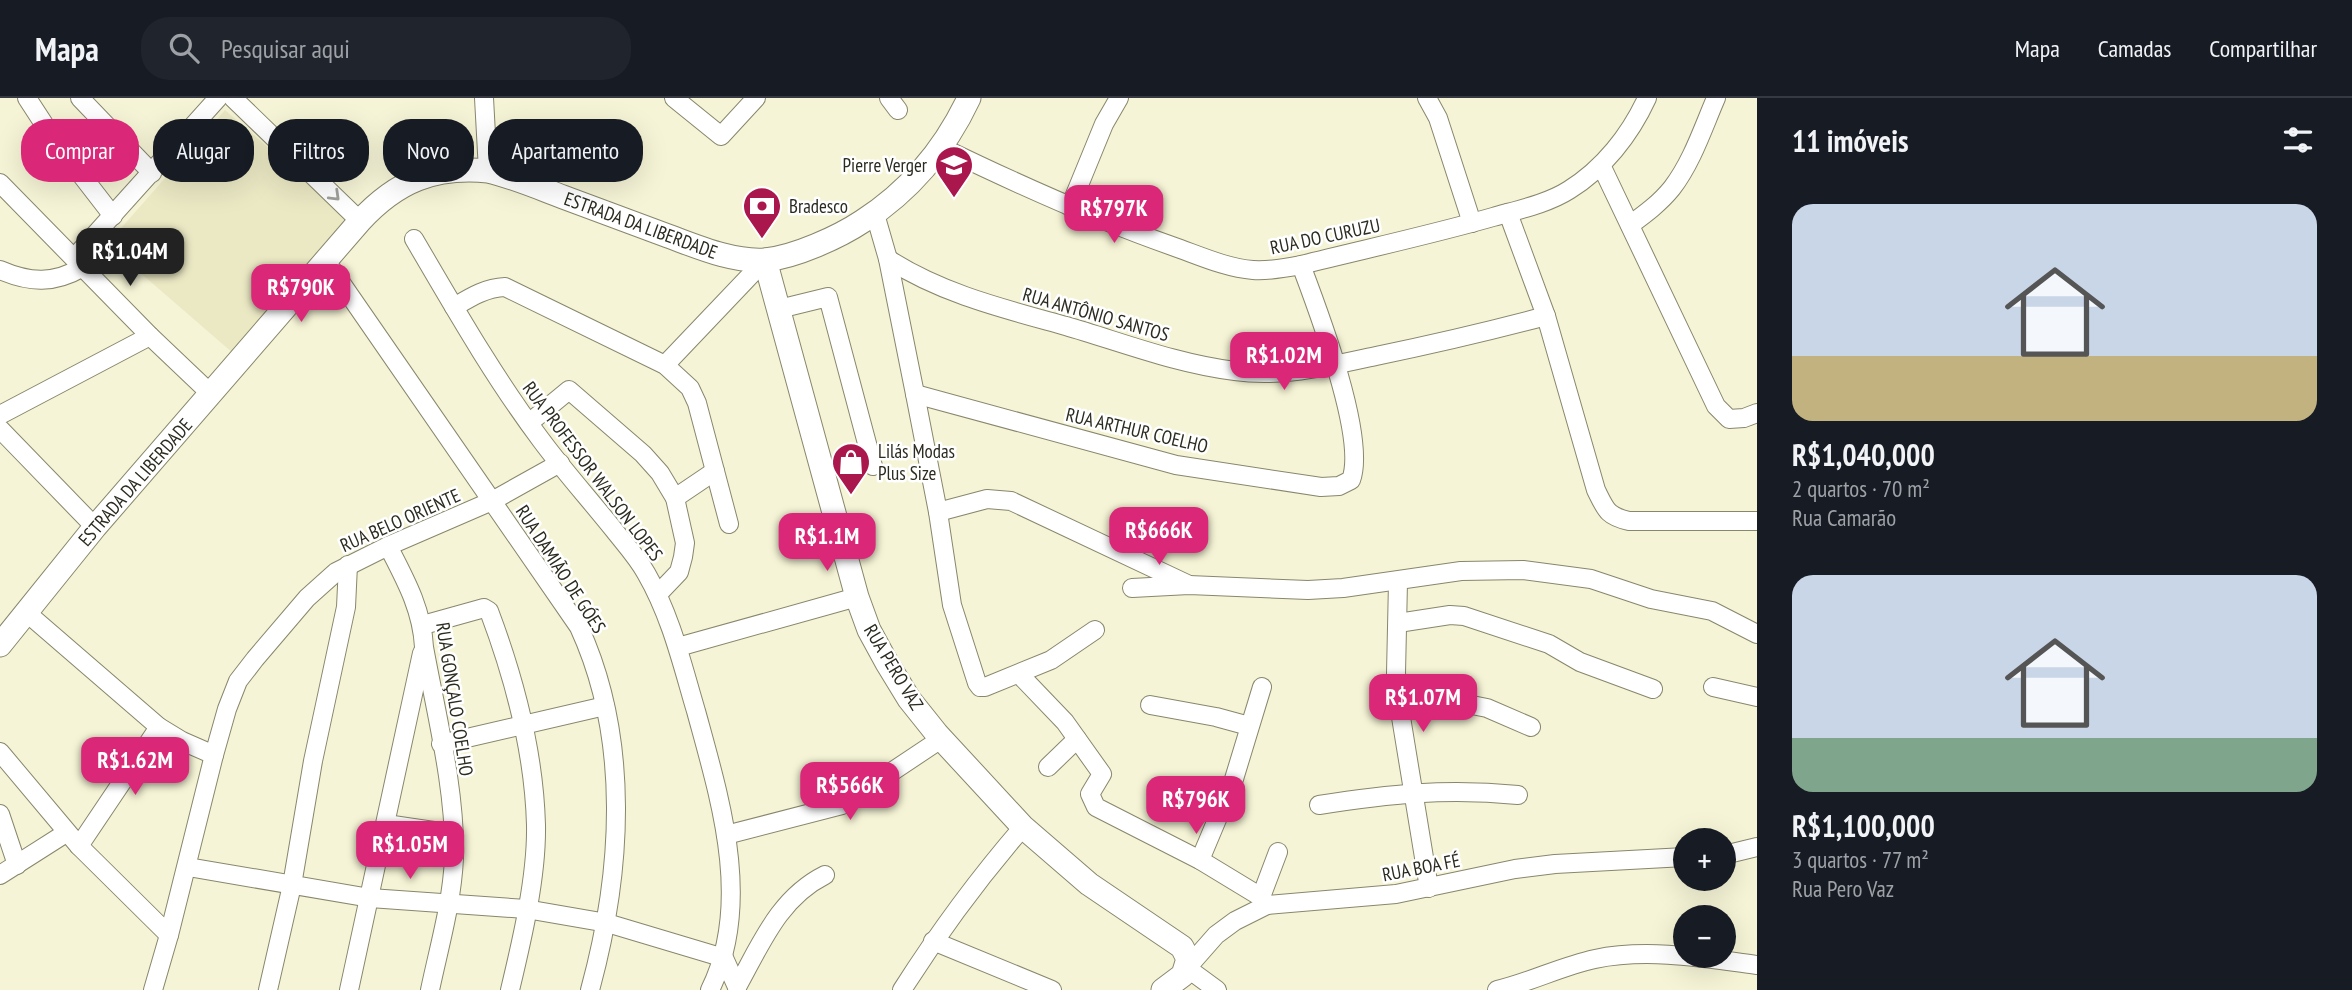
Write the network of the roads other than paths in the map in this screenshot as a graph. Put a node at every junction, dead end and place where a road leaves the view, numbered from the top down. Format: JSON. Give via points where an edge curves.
{"nodes":[{"id":1,"x":27,"y":98,"type":"edge"},
{"id":2,"x":80,"y":98,"type":"edge"},
{"id":3,"x":218,"y":98,"type":"edge"},
{"id":4,"x":233,"y":98,"type":"edge"},
{"id":5,"x":484,"y":98,"type":"edge"},
{"id":6,"x":674,"y":98,"type":"edge"},
{"id":7,"x":756,"y":98,"type":"edge"},
{"id":8,"x":969,"y":98,"type":"edge"},
{"id":9,"x":1119,"y":98,"type":"edge"},
{"id":10,"x":1427,"y":98,"type":"edge"},
{"id":11,"x":1647,"y":98,"type":"edge"},
{"id":12,"x":1716,"y":98,"type":"edge"},
{"id":13,"x":941,"y":147,"type":"junction"},
{"id":14,"x":1601,"y":165,"type":"junction"},
{"id":15,"x":488,"y":171,"type":"joint"},
{"id":16,"x":152,"y":173,"type":"junction"},
{"id":17,"x":519,"y":182,"type":"edge"},
{"id":18,"x":0,"y":183,"type":"edge"},
{"id":19,"x":1070,"y":207,"type":"junction"},
{"id":20,"x":1508,"y":213,"type":"junction"},
{"id":21,"x":875,"y":214,"type":"junction"},
{"id":22,"x":113,"y":216,"type":"junction"},
{"id":23,"x":360,"y":221,"type":"junction"},
{"id":24,"x":1472,"y":223,"type":"junction"},
{"id":25,"x":1630,"y":225,"type":"junction"},
{"id":26,"x":414,"y":239,"type":"dead end"},
{"id":27,"x":888,"y":259,"type":"junction"},
{"id":28,"x":765,"y":260,"type":"junction"},
{"id":29,"x":326,"y":261,"type":"junction"},
{"id":30,"x":78,"y":262,"type":"junction"},
{"id":31,"x":1301,"y":265,"type":"junction"},
{"id":32,"x":0,"y":270,"type":"edge"},
{"id":33,"x":454,"y":307,"type":"junction"},
{"id":34,"x":779,"y":309,"type":"junction"},
{"id":35,"x":1546,"y":316,"type":"junction"},
{"id":36,"x":150,"y":335,"type":"junction"},
{"id":37,"x":1335,"y":364,"type":"junction"},
{"id":38,"x":665,"y":365,"type":"junction"},
{"id":39,"x":211,"y":394,"type":"junction"},
{"id":40,"x":915,"y":394,"type":"junction"},
{"id":41,"x":1757,"y":413,"type":"edge"},
{"id":42,"x":0,"y":415,"type":"edge"},
{"id":43,"x":529,"y":424,"type":"junction"},
{"id":44,"x":0,"y":429,"type":"edge"},
{"id":45,"x":560,"y":463,"type":"junction"},
{"id":46,"x":873,"y":467,"type":"dead end"},
{"id":47,"x":715,"y":471,"type":"junction"},
{"id":48,"x":675,"y":498,"type":"junction"},
{"id":49,"x":492,"y":500,"type":"junction"},
{"id":50,"x":938,"y":512,"type":"junction"},
{"id":51,"x":1757,"y":521,"type":"edge"},
{"id":52,"x":729,"y":524,"type":"dead end"},
{"id":53,"x":94,"y":527,"type":"junction"},
{"id":54,"x":388,"y":546,"type":"junction"},
{"id":55,"x":348,"y":565,"type":"junction"},
{"id":56,"x":1398,"y":582,"type":"junction"},
{"id":57,"x":1189,"y":585,"type":"junction"},
{"id":58,"x":1132,"y":588,"type":"dead end"},
{"id":59,"x":658,"y":594,"type":"junction"},
{"id":60,"x":857,"y":597,"type":"junction"},
{"id":61,"x":27,"y":613,"type":"junction"},
{"id":62,"x":1398,"y":624,"type":"junction"},
{"id":63,"x":423,"y":625,"type":"junction"},
{"id":64,"x":1095,"y":630,"type":"dead end"},
{"id":65,"x":1757,"y":634,"type":"edge"},
{"id":66,"x":0,"y":645,"type":"edge"},
{"id":67,"x":424,"y":647,"type":"junction"},
{"id":68,"x":678,"y":647,"type":"junction"},
{"id":69,"x":1019,"y":674,"type":"junction"},
{"id":70,"x":1262,"y":687,"type":"dead end"},
{"id":71,"x":1713,"y":687,"type":"dead end"},
{"id":72,"x":1653,"y":689,"type":"dead end"},
{"id":73,"x":1757,"y":697,"type":"edge"},
{"id":74,"x":1150,"y":705,"type":"dead end"},
{"id":75,"x":1399,"y":705,"type":"junction"},
{"id":76,"x":605,"y":706,"type":"junction"},
{"id":77,"x":436,"y":716,"type":"junction"},
{"id":78,"x":407,"y":718,"type":"junction"},
{"id":79,"x":524,"y":723,"type":"junction"},
{"id":80,"x":1250,"y":726,"type":"junction"},
{"id":81,"x":159,"y":727,"type":"junction"},
{"id":82,"x":1531,"y":727,"type":"dead end"},
{"id":83,"x":941,"y":738,"type":"junction"},
{"id":84,"x":1077,"y":739,"type":"junction"},
{"id":85,"x":441,"y":744,"type":"junction"},
{"id":86,"x":0,"y":752,"type":"edge"},
{"id":87,"x":214,"y":755,"type":"junction"},
{"id":88,"x":1048,"y":767,"type":"dead end"},
{"id":89,"x":1415,"y":792,"type":"junction"},
{"id":90,"x":1518,"y":795,"type":"dead end"},
{"id":91,"x":1319,"y":806,"type":"dead end"},
{"id":92,"x":0,"y":814,"type":"edge"},
{"id":93,"x":386,"y":824,"type":"junction"},
{"id":94,"x":1023,"y":827,"type":"junction"},
{"id":95,"x":454,"y":834,"type":"junction"},
{"id":96,"x":726,"y":835,"type":"junction"},
{"id":97,"x":72,"y":839,"type":"junction"},
{"id":98,"x":1757,"y":847,"type":"edge"},
{"id":99,"x":1278,"y":852,"type":"dead end"},
{"id":100,"x":1736,"y":852,"type":"edge"},
{"id":101,"x":1673,"y":858,"type":"edge"},
{"id":102,"x":1200,"y":860,"type":"junction"},
{"id":103,"x":17,"y":865,"type":"junction"},
{"id":104,"x":188,"y":867,"type":"junction"},
{"id":105,"x":0,"y":875,"type":"edge"},
{"id":106,"x":825,"y":875,"type":"dead end"},
{"id":107,"x":292,"y":885,"type":"junction"},
{"id":108,"x":1429,"y":888,"type":"junction"},
{"id":109,"x":370,"y":898,"type":"junction"},
{"id":110,"x":1264,"y":901,"type":"junction"},
{"id":111,"x":449,"y":902,"type":"junction"},
{"id":112,"x":526,"y":909,"type":"junction"},
{"id":113,"x":607,"y":923,"type":"junction"},
{"id":114,"x":169,"y":935,"type":"junction"},
{"id":115,"x":933,"y":941,"type":"junction"},
{"id":116,"x":724,"y":958,"type":"junction"},
{"id":117,"x":1757,"y":965,"type":"edge"},
{"id":118,"x":1187,"y":968,"type":"junction"},
{"id":119,"x":740,"y":988,"type":"edge"},
{"id":120,"x":711,"y":989,"type":"edge"},
{"id":121,"x":153,"y":990,"type":"edge"},
{"id":122,"x":268,"y":990,"type":"edge"},
{"id":123,"x":349,"y":990,"type":"edge"},
{"id":124,"x":430,"y":990,"type":"edge"},
{"id":125,"x":510,"y":990,"type":"edge"},
{"id":126,"x":590,"y":990,"type":"edge"},
{"id":127,"x":902,"y":990,"type":"edge"},
{"id":128,"x":1052,"y":990,"type":"edge"},
{"id":129,"x":1163,"y":990,"type":"edge"},
{"id":130,"x":1217,"y":990,"type":"edge"},
{"id":131,"x":1497,"y":990,"type":"edge"}],
"edges":[{"from":1,"to":22,"type":"street"},
{"from":2,"to":16,"type":"street"},
{"from":3,"to":16,"type":"street"},
{"from":4,"to":23,"type":"street","one_way":true},
{"from":5,"to":15,"type":"street"},
{"from":6,"to":7,"type":"street","via":[[718,135]]},
{"from":8,"to":13,"type":"main road","name":"ESTRADA DA LIBERDADE"},
{"from":9,"to":19,"type":"street"},
{"from":10,"to":24,"type":"street","via":[[1438,118]]},
{"from":11,"to":14,"type":"street","name":"RUA DO CURUZU"},
{"from":12,"to":25,"type":"street","via":[[1672,188]]},
{"from":13,"to":19,"type":"street","name":"RUA DO CURUZU"},
{"from":13,"to":21,"type":"main road","name":"ESTRADA DA LIBERDADE","via":[[925,169]]},
{"from":14,"to":20,"type":"street","name":"RUA DO CURUZU","via":[[1566,192]]},
{"from":14,"to":25,"type":"street"},
{"from":15,"to":23,"type":"main road","name":"ESTRADA DA LIBERDADE","via":[[453,170],[422,177],[388,194]]},
{"from":16,"to":22,"type":"street"},
{"from":17,"to":28,"type":"main road","name":"ESTRADA DA LIBERDADE","via":[[708,250]]},
{"from":18,"to":30,"type":"street"},
{"from":19,"to":31,"type":"street","name":"RUA DO CURUZU","via":[[1231,266],[1273,270]]},
{"from":20,"to":24,"type":"street","name":"RUA DO CURUZU"},
{"from":20,"to":35,"type":"street"},
{"from":21,"to":27,"type":"street"},
{"from":21,"to":28,"type":"main road","name":"ESTRADA DA LIBERDADE","via":[[824,241]]},
{"from":22,"to":30,"type":"street"},
{"from":23,"to":29,"type":"main road","name":"ESTRADA DA LIBERDADE"},
{"from":24,"to":31,"type":"street","name":"RUA DO CURUZU"},
{"from":25,"to":41,"type":"street","via":[[1716,406],[1729,419]]},
{"from":26,"to":33,"type":"street","name":"RUA PROFESSOR WALSON LOPES"},
{"from":27,"to":37,"type":"street","name":"RUA ANTÔNIO SANTOS","via":[[951,291],[1178,360],[1267,374]]},
{"from":27,"to":40,"type":"street"},
{"from":28,"to":34,"type":"main road","name":"RUA PERO VAZ"},
{"from":28,"to":38,"type":"street"},
{"from":29,"to":39,"type":"main road","name":"ESTRADA DA LIBERDADE"},
{"from":29,"to":49,"type":"street","name":"RUA DAMIÃO DE GÓES"},
{"from":30,"to":32,"type":"street","via":[[57,279],[37,281]]},
{"from":30,"to":36,"type":"street"},
{"from":31,"to":37,"type":"street"},
{"from":33,"to":38,"type":"street","via":[[479,292],[505,287]]},
{"from":33,"to":43,"type":"street","name":"RUA PROFESSOR WALSON LOPES"},
{"from":34,"to":46,"type":"street","via":[[828,297]]},
{"from":34,"to":60,"type":"main road","name":"RUA PERO VAZ"},
{"from":35,"to":37,"type":"street","name":"RUA ANTÔNIO SANTOS"},
{"from":35,"to":51,"type":"street","via":[[1596,490],[1607,512],[1629,521]]},
{"from":36,"to":39,"type":"street"},
{"from":36,"to":42,"type":"street"},
{"from":37,"to":40,"type":"street","name":"RUA ARTHUR COELHO","via":[[1355,460],[1351,480],[1339,486],[1176,465]]},
{"from":38,"to":47,"type":"street","via":[[694,395]]},
{"from":39,"to":53,"type":"main road","name":"ESTRADA DA LIBERDADE"},
{"from":40,"to":50,"type":"street"},
{"from":43,"to":45,"type":"street","name":"RUA PROFESSOR WALSON LOPES"},
{"from":43,"to":48,"type":"street","via":[[564,391],[573,391],[643,454]]},
{"from":44,"to":53,"type":"street"},
{"from":45,"to":49,"type":"street","name":"RUA BELO ORIENTE"},
{"from":45,"to":59,"type":"street","name":"RUA PROFESSOR WALSON LOPES","via":[[644,569]]},
{"from":47,"to":48,"type":"street"},
{"from":47,"to":52,"type":"street"},
{"from":48,"to":59,"type":"street","via":[[685,543],[683,557],[679,572]]},
{"from":49,"to":54,"type":"street","name":"RUA BELO ORIENTE"},
{"from":49,"to":76,"type":"street","name":"RUA DAMIÃO DE GÓES","via":[[579,628]]},
{"from":50,"to":57,"type":"street","via":[[988,499],[1011,501]]},
{"from":50,"to":69,"type":"street","via":[[952,606],[980,687]]},
{"from":53,"to":61,"type":"main road","name":"ESTRADA DA LIBERDADE"},
{"from":54,"to":55,"type":"street","name":"RUA BELO ORIENTE"},
{"from":54,"to":63,"type":"street","name":"RUA GONÇALO COELHO"},
{"from":55,"to":87,"type":"street","name":"RUA BELO ORIENTE","via":[[307,598],[238,681]]},
{"from":55,"to":107,"type":"street","via":[[346,607]]},
{"from":56,"to":57,"type":"street","via":[[1308,590]]},
{"from":56,"to":62,"type":"street"},
{"from":56,"to":65,"type":"street","via":[[1490,569],[1557,573],[1712,611]]},
{"from":57,"to":58,"type":"street"},
{"from":59,"to":68,"type":"street","name":"RUA PROFESSOR WALSON LOPES"},
{"from":60,"to":68,"type":"street"},
{"from":60,"to":83,"type":"main road","name":"RUA PERO VAZ","via":[[887,663]]},
{"from":61,"to":66,"type":"main road","name":"ESTRADA DA LIBERDADE"},
{"from":61,"to":81,"type":"street"},
{"from":62,"to":72,"type":"street","via":[[1464,616],[1549,643],[1580,662]]},
{"from":62,"to":75,"type":"street"},
{"from":63,"to":67,"type":"street","name":"RUA GONÇALO COELHO"},
{"from":63,"to":79,"type":"street","via":[[484,608],[489,611]]},
{"from":64,"to":69,"type":"street","via":[[1051,660]]},
{"from":67,"to":77,"type":"street","name":"RUA GONÇALO COELHO"},
{"from":67,"to":78,"type":"street"},
{"from":68,"to":96,"type":"street","name":"RUA PROFESSOR WALSON LOPES"},
{"from":69,"to":84,"type":"street"},
{"from":70,"to":80,"type":"street"},
{"from":71,"to":73,"type":"street"},
{"from":74,"to":80,"type":"street"},
{"from":75,"to":82,"type":"street","via":[[1467,704]]},
{"from":75,"to":89,"type":"street"},
{"from":76,"to":79,"type":"street"},
{"from":76,"to":113,"type":"street","name":"RUA DAMIÃO DE GÓES","via":[[616,823]]},
{"from":77,"to":78,"type":"street"},
{"from":77,"to":85,"type":"street","name":"RUA GONÇALO COELHO"},
{"from":78,"to":93,"type":"street"},
{"from":79,"to":85,"type":"street"},
{"from":79,"to":112,"type":"street","via":[[536,827]]},
{"from":80,"to":102,"type":"street","via":[[1234,779]]},
{"from":81,"to":87,"type":"street"},
{"from":81,"to":97,"type":"street"},
{"from":83,"to":94,"type":"main road","name":"RUA PERO VAZ"},
{"from":83,"to":96,"type":"street","via":[[842,805]]},
{"from":84,"to":88,"type":"street"},
{"from":84,"to":102,"type":"street","via":[[1102,774],[1090,794],[1096,807]]},
{"from":85,"to":95,"type":"street","name":"RUA GONÇALO COELHO"},
{"from":86,"to":97,"type":"street"},
{"from":87,"to":104,"type":"street","name":"RUA BELO ORIENTE"},
{"from":89,"to":90,"type":"street"},
{"from":89,"to":91,"type":"street"},
{"from":89,"to":108,"type":"street"},
{"from":92,"to":103,"type":"street"},
{"from":93,"to":95,"type":"street"},
{"from":93,"to":109,"type":"street"},
{"from":94,"to":115,"type":"street"},
{"from":94,"to":118,"type":"main road","name":"RUA PERO VAZ","via":[[1088,884],[1182,947]]},
{"from":95,"to":111,"type":"street","name":"RUA GONÇALO COELHO"},
{"from":96,"to":116,"type":"street","name":"RUA PROFESSOR WALSON LOPES","via":[[730,883]]},
{"from":97,"to":103,"type":"street"},
{"from":97,"to":114,"type":"street"},
{"from":98,"to":100,"type":"street"},
{"from":99,"to":110,"type":"street"},
{"from":101,"to":108,"type":"street","name":"RUA BOA FÉ","via":[[1555,864]]},
{"from":102,"to":110,"type":"street"},
{"from":103,"to":105,"type":"street"},
{"from":104,"to":107,"type":"street"},
{"from":104,"to":114,"type":"street","name":"RUA BELO ORIENTE"},
{"from":106,"to":119,"type":"street","via":[[797,893],[773,921]]},
{"from":107,"to":109,"type":"street"},
{"from":107,"to":122,"type":"street"},
{"from":108,"to":110,"type":"street","name":"RUA BOA FÉ","via":[[1365,898]]},
{"from":109,"to":111,"type":"street"},
{"from":109,"to":123,"type":"street"},
{"from":110,"to":118,"type":"street","name":"RUA BOA FÉ","via":[[1216,936]]},
{"from":111,"to":112,"type":"street"},
{"from":111,"to":124,"type":"street","name":"RUA GONÇALO COELHO"},
{"from":112,"to":113,"type":"street"},
{"from":112,"to":125,"type":"street"},
{"from":113,"to":116,"type":"street"},
{"from":113,"to":126,"type":"street","name":"RUA DAMIÃO DE GÓES"},
{"from":114,"to":121,"type":"street","name":"RUA BELO ORIENTE"},
{"from":115,"to":127,"type":"street"},
{"from":115,"to":128,"type":"street"},
{"from":116,"to":119,"type":"street"},
{"from":116,"to":120,"type":"street","name":"RUA PROFESSOR WALSON LOPES"},
{"from":117,"to":131,"type":"street","via":[[1628,955],[1597,958]]},
{"from":118,"to":129,"type":"main road"},
{"from":118,"to":130,"type":"street"},
{"from":119,"to":120,"type":"street"}]}
